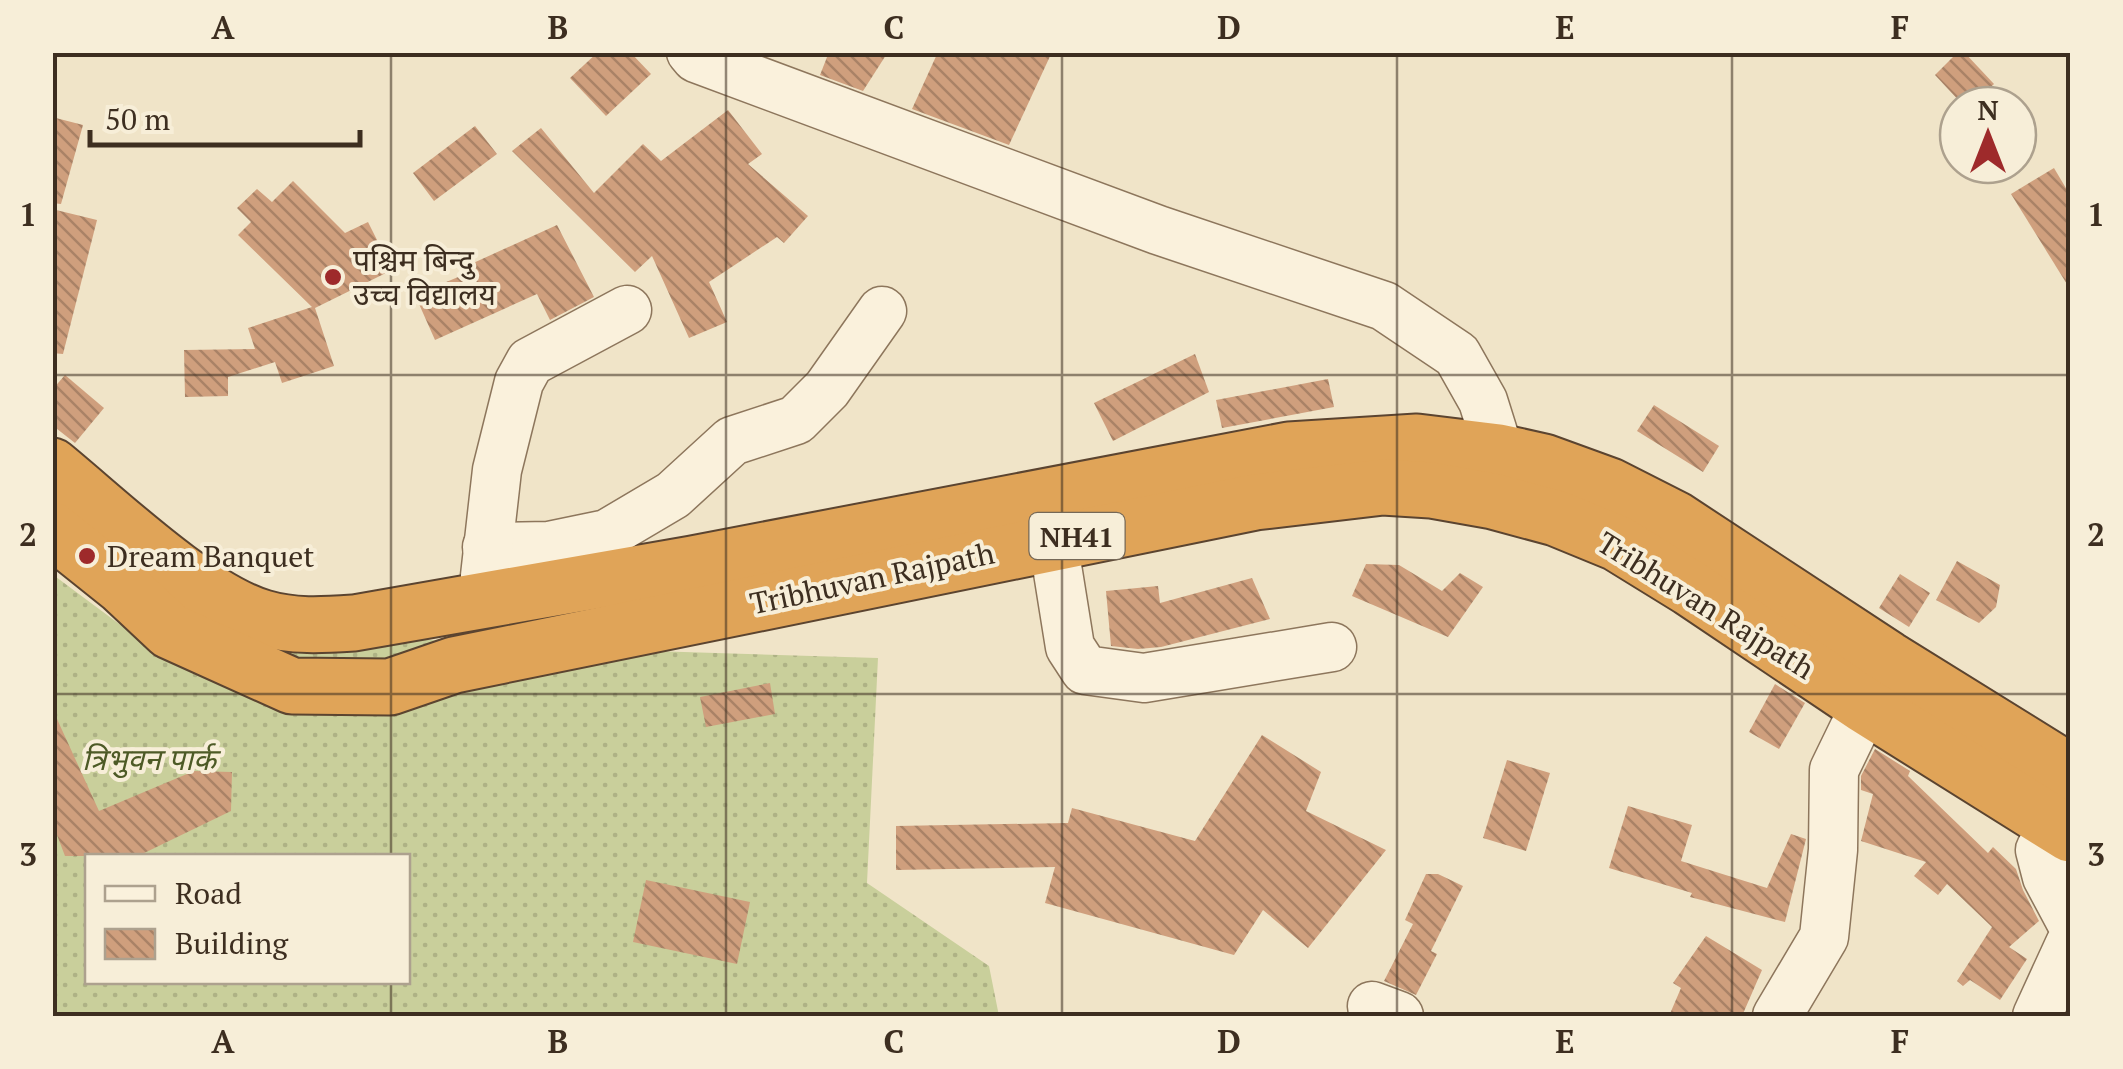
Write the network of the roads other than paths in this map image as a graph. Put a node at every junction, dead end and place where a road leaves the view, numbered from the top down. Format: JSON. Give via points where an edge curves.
{"nodes":[{"id":1,"x":691,"y":52,"type":"edge"},
{"id":2,"x":627,"y":310,"type":"dead end"},
{"id":3,"x":882,"y":311,"type":"dead end"},
{"id":4,"x":52,"y":466,"type":"edge"},
{"id":5,"x":1496,"y":477,"type":"junction"},
{"id":6,"x":52,"y":530,"type":"edge"},
{"id":7,"x":1053,"y":541,"type":"junction"},
{"id":8,"x":488,"y":573,"type":"junction"},
{"id":9,"x":1332,"y":647,"type":"dead end"},
{"id":10,"x":1876,"y":682,"type":"junction"},
{"id":11,"x":2070,"y":772,"type":"edge"},
{"id":12,"x":2062,"y":829,"type":"edge"},
{"id":13,"x":2070,"y":920,"type":"edge"},
{"id":14,"x":2070,"y":944,"type":"edge"},
{"id":15,"x":1776,"y":1016,"type":"edge"},
{"id":16,"x":2037,"y":1016,"type":"edge"}],
"edges":[{"from":1,"to":5,"type":"street","via":[[1158,230],[1384,306],[1457,355],[1483,401]]},
{"from":2,"to":8,"type":"street","via":[[530,362],[519,382],[496,470]]},
{"from":3,"to":8,"type":"street","via":[[796,420],[732,441],[672,495],[607,534],[549,546]]},
{"from":4,"to":8,"type":"highway","name":"Tribhuvan Rajpath","number":"NH41","via":[[227,604],[262,618],[297,626],[354,624]]},
{"from":5,"to":7,"type":"highway","name":"Tribhuvan Rajpath","number":"NH41","via":[[1431,490],[1383,487],[1255,502]]},
{"from":5,"to":8,"type":"highway","name":"Tribhuvan Rajpath","number":"NH41","via":[[1417,442],[1289,450],[692,564]]},
{"from":5,"to":10,"type":"highway","name":"Tribhuvan Rajpath","number":"NH41","via":[[1556,518],[1618,543],[1690,588]]},
{"from":6,"to":7,"type":"highway","name":"Tribhuvan Rajpath","number":"NH41","via":[[170,631],[292,686],[390,687],[454,665]]},
{"from":7,"to":9,"type":"street","via":[[1070,647],[1085,670],[1144,678]]},
{"from":10,"to":11,"type":"highway","name":"Tribhuvan Rajpath","number":"NH41"},
{"from":10,"to":12,"type":"highway","name":"Tribhuvan Rajpath","number":"NH41"},
{"from":10,"to":15,"type":"street","via":[[1834,770],[1824,937]]},
{"from":12,"to":13,"type":"street","via":[[2040,850]]},
{"from":14,"to":16,"type":"street"}]}
